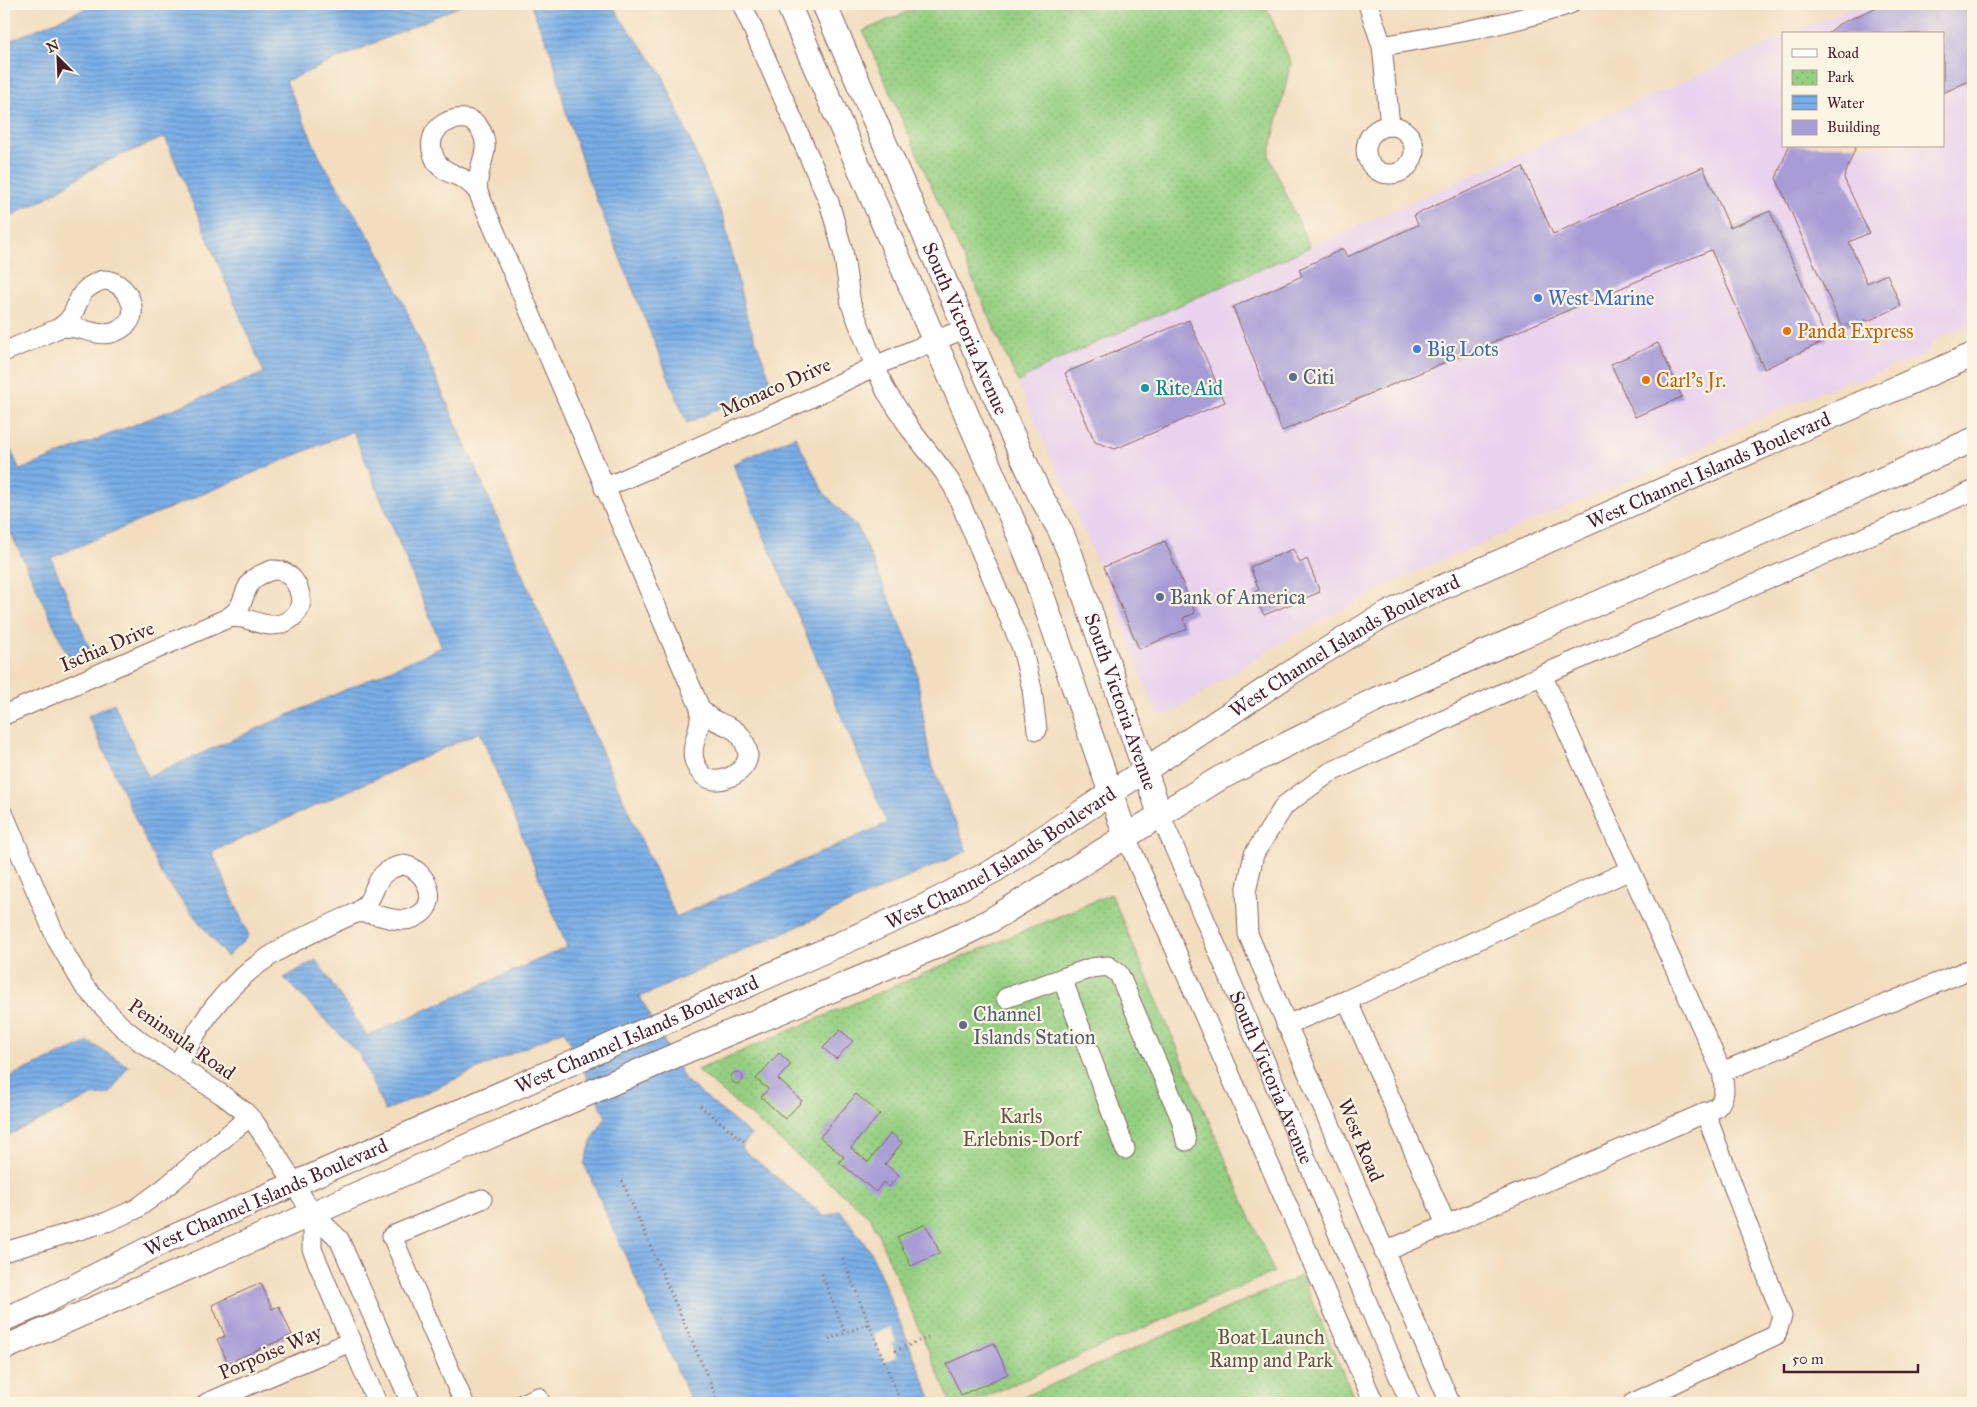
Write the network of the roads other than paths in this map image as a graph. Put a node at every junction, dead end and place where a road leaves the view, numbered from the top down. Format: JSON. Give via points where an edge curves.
{"nodes":[{"id":1,"x":742,"y":4,"type":"edge"},
{"id":2,"x":788,"y":4,"type":"edge"},
{"id":3,"x":824,"y":4,"type":"edge"},
{"id":4,"x":1368,"y":4,"type":"edge"},
{"id":5,"x":1570,"y":4,"type":"edge"},
{"id":6,"x":1382,"y":46,"type":"junction"},
{"id":7,"x":1390,"y":126,"type":"dead end"},
{"id":8,"x":478,"y":192,"type":"dead end"},
{"id":9,"x":59,"y":328,"type":"dead end"},
{"id":10,"x":966,"y":328,"type":"junction"},
{"id":11,"x":935,"y":340,"type":"junction"},
{"id":12,"x":4,"y":352,"type":"edge"},
{"id":13,"x":1973,"y":358,"type":"edge"},
{"id":14,"x":874,"y":366,"type":"junction"},
{"id":15,"x":1973,"y":440,"type":"edge"},
{"id":16,"x":604,"y":488,"type":"junction"},
{"id":17,"x":1973,"y":492,"type":"edge"},
{"id":18,"x":228,"y":618,"type":"dead end"},
{"id":19,"x":1542,"y":675,"type":"junction"},
{"id":20,"x":700,"y":708,"type":"dead end"},
{"id":21,"x":4,"y":715,"type":"edge"},
{"id":22,"x":1037,"y":730,"type":"dead end"},
{"id":23,"x":1145,"y":770,"type":"junction"},
{"id":24,"x":1110,"y":792,"type":"junction"},
{"id":25,"x":1160,"y":814,"type":"junction"},
{"id":26,"x":4,"y":815,"type":"edge"},
{"id":27,"x":1126,"y":837,"type":"junction"},
{"id":28,"x":1630,"y":870,"type":"junction"},
{"id":29,"x":356,"y":913,"type":"dead end"},
{"id":30,"x":1973,"y":968,"type":"edge"},
{"id":31,"x":1062,"y":978,"type":"junction"},
{"id":32,"x":1006,"y":998,"type":"dead end"},
{"id":33,"x":1348,"y":1000,"type":"junction"},
{"id":34,"x":1286,"y":1025,"type":"junction"},
{"id":35,"x":177,"y":1065,"type":"junction"},
{"id":36,"x":1722,"y":1072,"type":"junction"},
{"id":37,"x":1705,"y":1112,"type":"junction"},
{"id":38,"x":249,"y":1117,"type":"junction"},
{"id":39,"x":1186,"y":1142,"type":"dead end"},
{"id":40,"x":1125,"y":1149,"type":"dead end"},
{"id":41,"x":296,"y":1183,"type":"junction"},
{"id":42,"x":482,"y":1199,"type":"dead end"},
{"id":43,"x":312,"y":1213,"type":"junction"},
{"id":44,"x":1446,"y":1224,"type":"junction"},
{"id":45,"x":4,"y":1252,"type":"edge"},
{"id":46,"x":1384,"y":1252,"type":"junction"},
{"id":47,"x":4,"y":1319,"type":"edge"},
{"id":48,"x":350,"y":1342,"type":"junction"},
{"id":49,"x":4,"y":1348,"type":"edge"},
{"id":50,"x":216,"y":1402,"type":"edge"},
{"id":51,"x":377,"y":1403,"type":"edge"},
{"id":52,"x":411,"y":1403,"type":"edge"},
{"id":53,"x":464,"y":1403,"type":"edge"},
{"id":54,"x":524,"y":1403,"type":"edge"},
{"id":55,"x":540,"y":1403,"type":"edge"},
{"id":56,"x":1374,"y":1403,"type":"edge"},
{"id":57,"x":1410,"y":1403,"type":"edge"},
{"id":58,"x":1450,"y":1403,"type":"edge"},
{"id":59,"x":1633,"y":1403,"type":"edge"}],
"edges":[{"from":1,"to":14,"type":"street","via":[[829,202],[843,251],[851,304]]},
{"from":2,"to":11,"type":"main road","name":"South Victoria Avenue"},
{"from":3,"to":10,"type":"main road","name":"South Victoria Avenue"},
{"from":4,"to":6,"type":"street"},
{"from":5,"to":6,"type":"street","via":[[1485,28]]},
{"from":6,"to":7,"type":"street"},
{"from":8,"to":16,"type":"street"},
{"from":9,"to":12,"type":"street"},
{"from":10,"to":11,"type":"street","name":"Monaco Drive"},
{"from":10,"to":23,"type":"main road","name":"South Victoria Avenue","via":[[1038,493],[1071,556]]},
{"from":11,"to":14,"type":"street","name":"Monaco Drive"},
{"from":11,"to":24,"type":"main road","name":"South Victoria Avenue","via":[[1034,572]]},
{"from":13,"to":23,"type":"main road","name":"West Channel Islands Boulevard","via":[[1420,597],[1304,664]]},
{"from":14,"to":16,"type":"street","name":"Monaco Drive","via":[[806,400]]},
{"from":14,"to":22,"type":"street","via":[[886,391],[944,472],[962,505],[1022,648]]},
{"from":15,"to":25,"type":"main road","name":"West Channel Islands Boulevard","via":[[1375,700],[1220,778]]},
{"from":16,"to":20,"type":"street"},
{"from":17,"to":19,"type":"street","name":"West Road"},
{"from":18,"to":21,"type":"street","name":"Ischia Drive"},
{"from":19,"to":28,"type":"street"},
{"from":19,"to":34,"type":"street","name":"West Road","via":[[1329,773],[1285,805],[1254,854],[1246,892],[1248,934]]},
{"from":23,"to":24,"type":"main road","name":"West Channel Islands Boulevard"},
{"from":23,"to":25,"type":"main road","name":"South Victoria Avenue"},
{"from":24,"to":27,"type":"main road","name":"South Victoria Avenue"},
{"from":24,"to":41,"type":"main road","name":"West Channel Islands Boulevard","via":[[995,870],[927,905]]},
{"from":25,"to":27,"type":"main road","name":"West Channel Islands Boulevard"},
{"from":25,"to":57,"type":"street","name":"South Victoria Avenue"},
{"from":26,"to":35,"type":"street","name":"Peninsula Road","via":[[57,940],[84,986],[120,1025]]},
{"from":27,"to":43,"type":"main road","name":"West Channel Islands Boulevard","via":[[988,922],[947,942]]},
{"from":27,"to":56,"type":"street","name":"South Victoria Avenue"},
{"from":28,"to":33,"type":"street"},
{"from":28,"to":36,"type":"street"},
{"from":29,"to":35,"type":"street","via":[[288,944],[247,972],[214,1007]]},
{"from":30,"to":36,"type":"street"},
{"from":31,"to":32,"type":"street"},
{"from":31,"to":39,"type":"street","via":[[1108,966],[1120,974],[1181,1120]]},
{"from":31,"to":40,"type":"street"},
{"from":33,"to":34,"type":"street"},
{"from":33,"to":44,"type":"street"},
{"from":34,"to":46,"type":"street","name":"West Road"},
{"from":35,"to":38,"type":"street","name":"Peninsula Road","via":[[234,1102]]},
{"from":36,"to":37,"type":"street","via":[[1723,1100],[1716,1108]]},
{"from":37,"to":44,"type":"street"},
{"from":37,"to":59,"type":"street","via":[[1782,1316],[1776,1335]]},
{"from":38,"to":41,"type":"street","name":"Peninsula Road"},
{"from":38,"to":45,"type":"street","via":[[136,1209],[107,1222]]},
{"from":41,"to":43,"type":"street","name":"Peninsula Road"},
{"from":41,"to":47,"type":"main road","name":"West Channel Islands Boulevard","via":[[164,1241]]},
{"from":42,"to":53,"type":"street","via":[[392,1236]]},
{"from":43,"to":48,"type":"street","via":[[312,1249]]},
{"from":43,"to":49,"type":"main road","name":"West Channel Islands Boulevard"},
{"from":43,"to":52,"type":"street","via":[[339,1239]]},
{"from":44,"to":46,"type":"street"},
{"from":46,"to":58,"type":"street","name":"West Road"},
{"from":48,"to":50,"type":"street","name":"Porpoise Way"},
{"from":48,"to":51,"type":"street"},
{"from":54,"to":55,"type":"street","via":[[538,1397]]}]}
